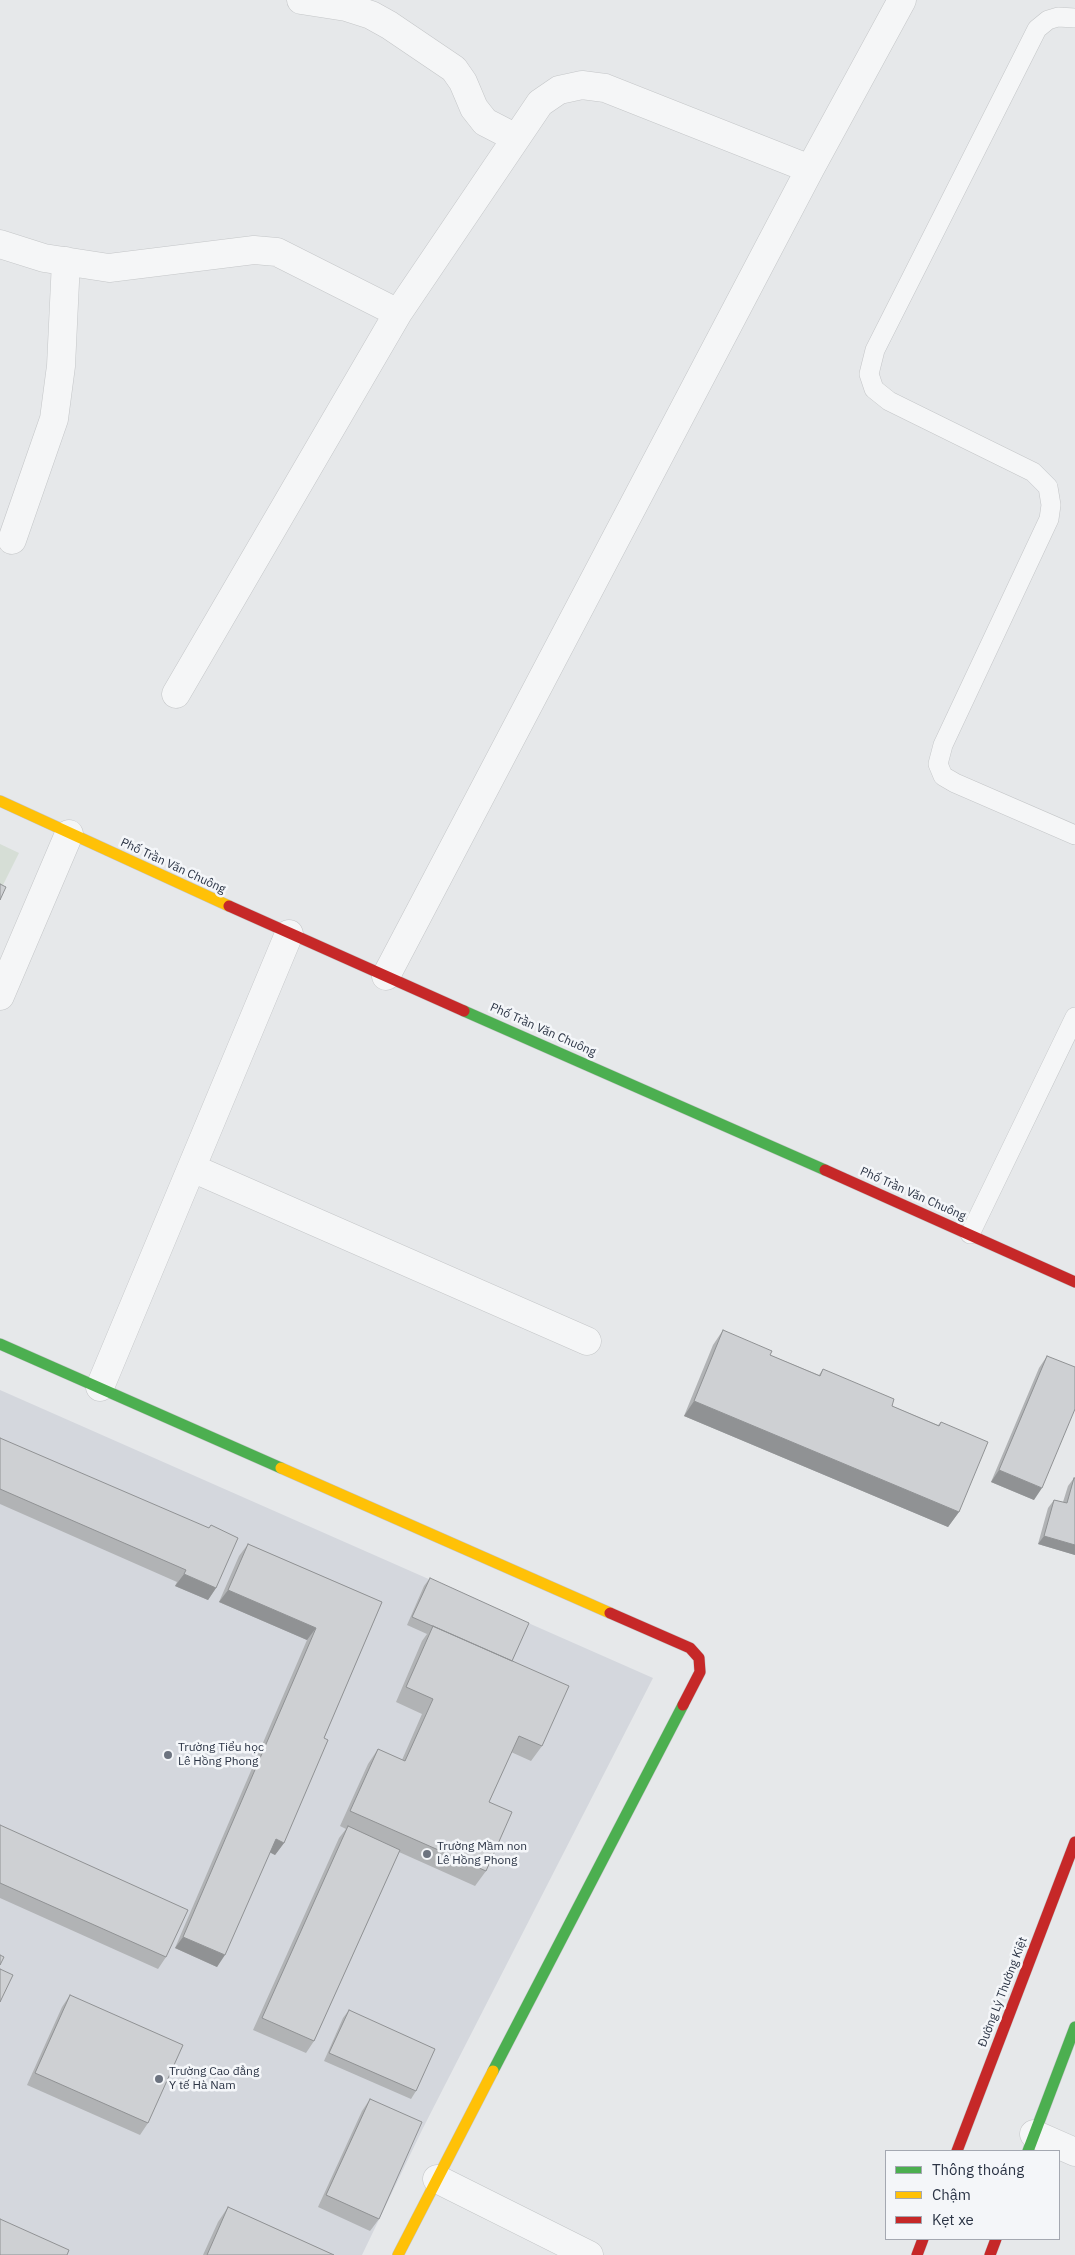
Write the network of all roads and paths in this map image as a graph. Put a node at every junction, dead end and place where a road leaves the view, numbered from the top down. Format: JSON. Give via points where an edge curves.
{"nodes":[{"id":1,"x":302,"y":0,"type":"edge"},
{"id":2,"x":902,"y":0,"type":"edge"},
{"id":3,"x":1075,"y":18,"type":"edge"},
{"id":4,"x":516,"y":138,"type":"junction"},
{"id":5,"x":810,"y":169,"type":"junction"},
{"id":6,"x":0,"y":244,"type":"edge"},
{"id":7,"x":66,"y":262,"type":"junction"},
{"id":8,"x":398,"y":312,"type":"junction"},
{"id":9,"x":12,"y":540,"type":"dead end"},
{"id":10,"x":176,"y":694,"type":"dead end"},
{"id":11,"x":0,"y":801,"type":"edge"},
{"id":12,"x":69,"y":834,"type":"junction"},
{"id":13,"x":1075,"y":835,"type":"edge"},
{"id":14,"x":289,"y":934,"type":"junction"},
{"id":15,"x":386,"y":976,"type":"junction"},
{"id":16,"x":0,"y":996,"type":"edge"},
{"id":17,"x":1075,"y":1017,"type":"edge"},
{"id":18,"x":192,"y":1168,"type":"junction"},
{"id":19,"x":970,"y":1234,"type":"junction"},
{"id":20,"x":1075,"y":1282,"type":"edge"},
{"id":21,"x":587,"y":1341,"type":"dead end"},
{"id":22,"x":0,"y":1344,"type":"edge"},
{"id":23,"x":100,"y":1387,"type":"junction"},
{"id":24,"x":1075,"y":1842,"type":"edge"},
{"id":25,"x":1075,"y":2027,"type":"edge"},
{"id":26,"x":1031,"y":2143,"type":"edge"},
{"id":27,"x":957,"y":2150,"type":"edge"},
{"id":28,"x":1075,"y":2152,"type":"edge"},
{"id":29,"x":437,"y":2179,"type":"junction"},
{"id":30,"x":923,"y":2240,"type":"edge"},
{"id":31,"x":996,"y":2240,"type":"edge"},
{"id":32,"x":398,"y":2255,"type":"edge"},
{"id":33,"x":589,"y":2255,"type":"edge"},
{"id":34,"x":917,"y":2255,"type":"edge"},
{"id":35,"x":990,"y":2255,"type":"edge"}],
"edges":[{"from":1,"to":4,"type":"street","via":[[346,6],[389,25],[454,69],[485,122]]},
{"from":2,"to":5,"type":"street"},
{"from":3,"to":13,"type":"lane","via":[[1058,17],[1037,29],[875,350],[869,374],[874,389],[889,401],[1034,472],[1048,487],[1049,519],[943,745],[938,764],[942,776],[955,783]]},
{"from":4,"to":5,"type":"street","via":[[540,103],[559,90],[582,85],[605,88]]},
{"from":4,"to":8,"type":"street"},
{"from":5,"to":15,"type":"street"},
{"from":6,"to":7,"type":"street"},
{"from":7,"to":8,"type":"street","via":[[109,268],[254,250],[277,252]]},
{"from":7,"to":9,"type":"street","via":[[61,366],[54,419]]},
{"from":8,"to":10,"type":"street"},
{"from":11,"to":12,"type":"street","name":"Phố Trần Văn Chuông"},
{"from":12,"to":14,"type":"street","name":"Phố Trần Văn Chuông"},
{"from":12,"to":16,"type":"street"},
{"from":14,"to":15,"type":"street","name":"Phố Trần Văn Chuông"},
{"from":14,"to":18,"type":"street"},
{"from":15,"to":19,"type":"street","name":"Phố Trần Văn Chuông"},
{"from":17,"to":19,"type":"lane"},
{"from":18,"to":21,"type":"street"},
{"from":18,"to":23,"type":"street"},
{"from":19,"to":20,"type":"street","name":"Phố Trần Văn Chuông"},
{"from":22,"to":23,"type":"street"},
{"from":23,"to":29,"type":"street","via":[[690,1648],[700,1658],[700,1672]]},
{"from":24,"to":27,"type":"street","name":"Đường Lý Thường Kiệt"},
{"from":25,"to":26,"type":"street"},
{"from":26,"to":28,"type":"street"},
{"from":29,"to":32,"type":"street"},
{"from":29,"to":33,"type":"street"},
{"from":30,"to":34,"type":"street"},
{"from":31,"to":35,"type":"street"}]}
